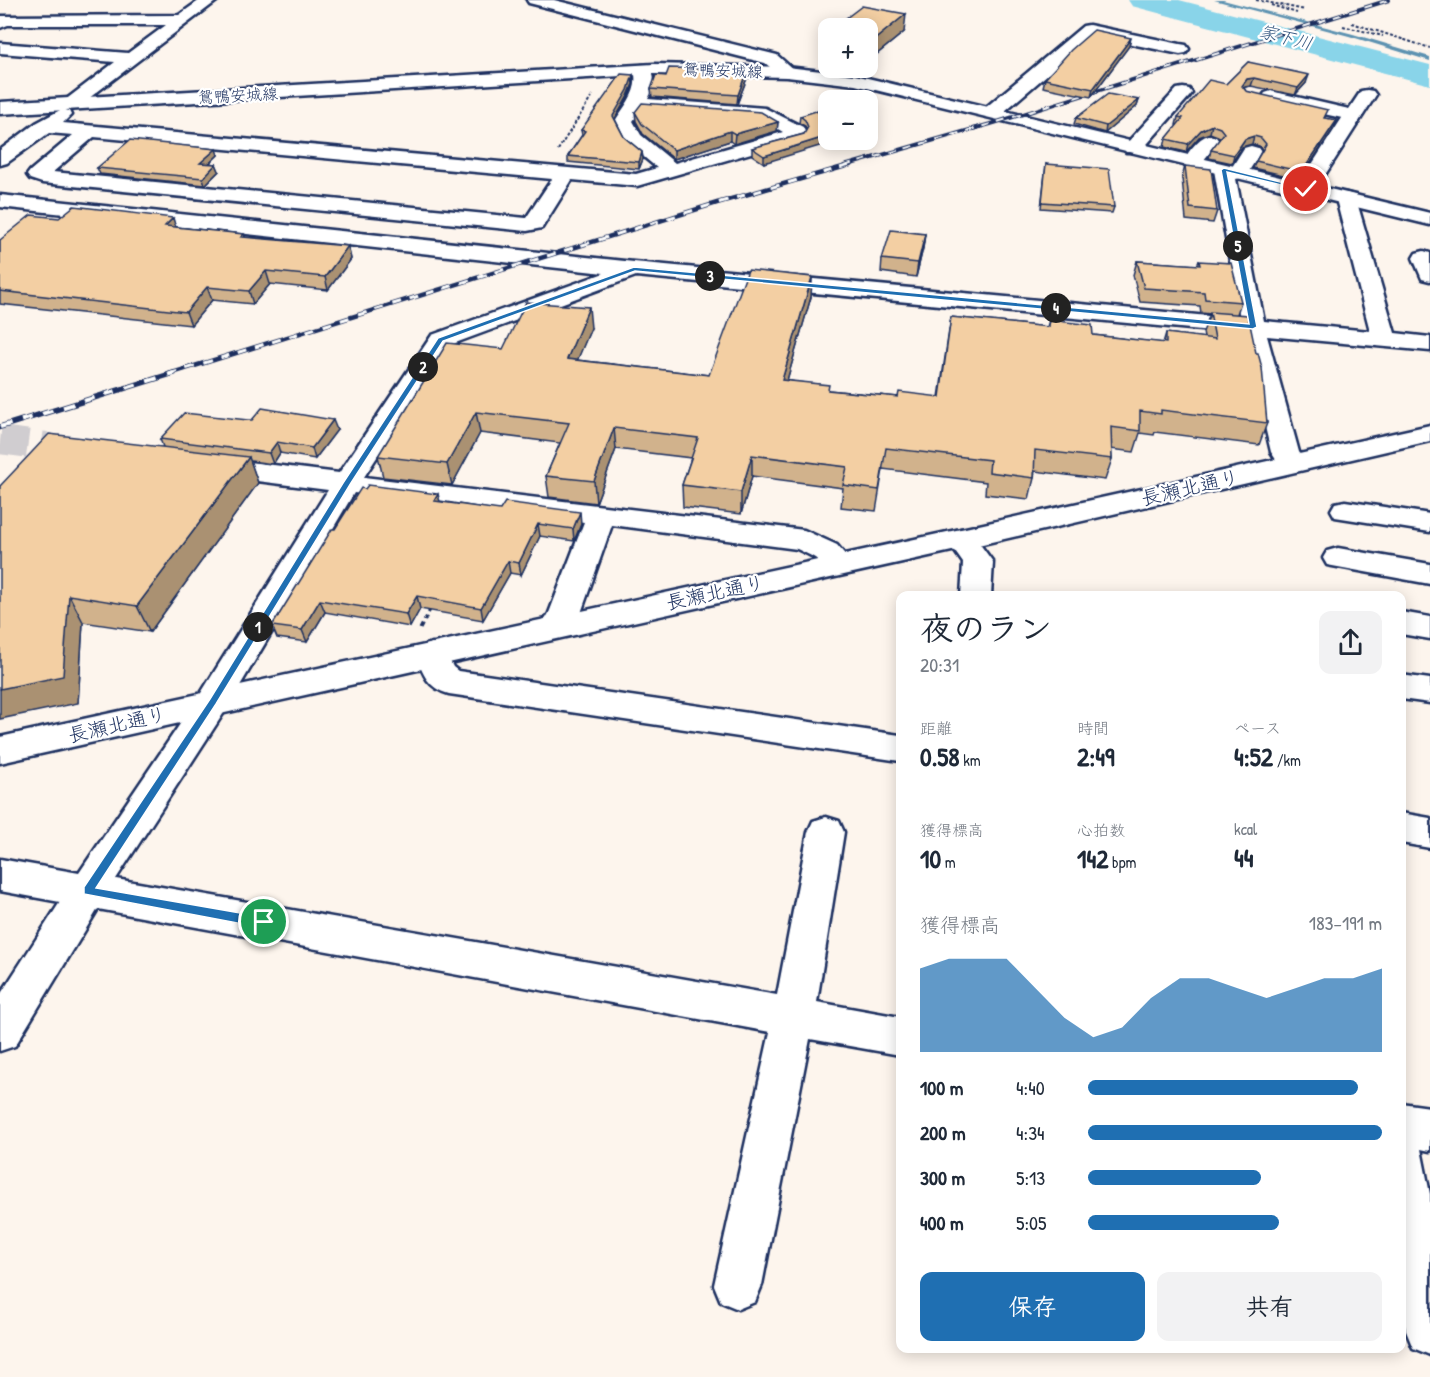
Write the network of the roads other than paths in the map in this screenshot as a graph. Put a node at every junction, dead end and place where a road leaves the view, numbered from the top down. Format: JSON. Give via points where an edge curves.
{"nodes":[{"id":1,"x":210,"y":0,"type":"edge"},
{"id":2,"x":535,"y":0,"type":"edge"},
{"id":3,"x":182,"y":20,"type":"junction"},
{"id":4,"x":0,"y":23,"type":"edge"},
{"id":5,"x":0,"y":48,"type":"edge"},
{"id":6,"x":1180,"y":49,"type":"dead end"},
{"id":7,"x":131,"y":58,"type":"junction"},
{"id":8,"x":643,"y":70,"type":"junction"},
{"id":9,"x":787,"y":72,"type":"junction"},
{"id":10,"x":1183,"y":93,"type":"dead end"},
{"id":11,"x":1251,"y":93,"type":"edge"},
{"id":12,"x":1367,"y":95,"type":"dead end"},
{"id":13,"x":77,"y":104,"type":"junction"},
{"id":14,"x":634,"y":104,"type":"junction"},
{"id":15,"x":0,"y":108,"type":"edge"},
{"id":16,"x":992,"y":112,"type":"junction"},
{"id":17,"x":1352,"y":115,"type":"junction"},
{"id":18,"x":43,"y":127,"type":"junction"},
{"id":19,"x":90,"y":131,"type":"junction"},
{"id":20,"x":1209,"y":141,"type":"dead end"},
{"id":21,"x":1133,"y":148,"type":"junction"},
{"id":22,"x":1251,"y":152,"type":"dead end"},
{"id":23,"x":0,"y":159,"type":"edge"},
{"id":24,"x":1192,"y":162,"type":"junction"},
{"id":25,"x":673,"y":171,"type":"junction"},
{"id":26,"x":555,"y":172,"type":"junction"},
{"id":27,"x":1231,"y":172,"type":"junction"},
{"id":28,"x":1306,"y":189,"type":"junction"},
{"id":29,"x":1346,"y":199,"type":"junction"},
{"id":30,"x":0,"y":201,"type":"edge"},
{"id":31,"x":44,"y":206,"type":"junction"},
{"id":32,"x":1430,"y":219,"type":"edge"},
{"id":33,"x":18,"y":227,"type":"edge"},
{"id":34,"x":634,"y":269,"type":"junction"},
{"id":35,"x":1253,"y":327,"type":"junction"},
{"id":36,"x":1385,"y":340,"type":"junction"},
{"id":37,"x":1430,"y":344,"type":"edge"},
{"id":38,"x":1430,"y":433,"type":"edge"},
{"id":39,"x":185,"y":463,"type":"edge"},
{"id":40,"x":1292,"y":463,"type":"junction"},
{"id":41,"x":347,"y":483,"type":"junction"},
{"id":42,"x":1345,"y":510,"type":"dead end"},
{"id":43,"x":601,"y":515,"type":"junction"},
{"id":44,"x":1430,"y":523,"type":"edge"},
{"id":45,"x":961,"y":539,"type":"junction"},
{"id":46,"x":1338,"y":558,"type":"dead end"},
{"id":47,"x":839,"y":565,"type":"junction"},
{"id":48,"x":1430,"y":574,"type":"edge"},
{"id":49,"x":976,"y":591,"type":"edge"},
{"id":50,"x":1406,"y":624,"type":"edge"},
{"id":51,"x":557,"y":627,"type":"junction"},
{"id":52,"x":1430,"y":628,"type":"edge"},
{"id":53,"x":423,"y":646,"type":"junction"},
{"id":54,"x":1406,"y":688,"type":"edge"},
{"id":55,"x":1430,"y":691,"type":"edge"},
{"id":56,"x":213,"y":702,"type":"junction"},
{"id":57,"x":896,"y":747,"type":"edge"},
{"id":58,"x":0,"y":750,"type":"edge"},
{"id":59,"x":1406,"y":829,"type":"edge"},
{"id":60,"x":826,"y":832,"type":"dead end"},
{"id":61,"x":1430,"y":833,"type":"edge"},
{"id":62,"x":0,"y":875,"type":"edge"},
{"id":63,"x":88,"y":891,"type":"junction"},
{"id":64,"x":794,"y":1017,"type":"junction"},
{"id":65,"x":0,"y":1032,"type":"edge"},
{"id":66,"x":896,"y":1035,"type":"edge"},
{"id":67,"x":1406,"y":1126,"type":"edge"},
{"id":68,"x":1430,"y":1129,"type":"edge"},
{"id":69,"x":1406,"y":1186,"type":"edge"},
{"id":70,"x":738,"y":1285,"type":"dead end"},
{"id":71,"x":1430,"y":1331,"type":"edge"}],
"edges":[{"from":1,"to":3,"type":"street"},
{"from":2,"to":9,"type":"street","via":[[771,59]]},
{"from":3,"to":4,"type":"street"},
{"from":3,"to":7,"type":"street"},
{"from":5,"to":7,"type":"street"},
{"from":6,"to":16,"type":"street","via":[[1089,30]]},
{"from":7,"to":13,"type":"street"},
{"from":8,"to":9,"type":"street","name":"鴛鴨安城線"},
{"from":8,"to":13,"type":"street","name":"鴛鴨安城線"},
{"from":8,"to":14,"type":"street","via":[[645,89]]},
{"from":9,"to":16,"type":"street","name":"鴛鴨安城線","via":[[855,80]]},
{"from":10,"to":21,"type":"street"},
{"from":11,"to":17,"type":"street"},
{"from":12,"to":17,"type":"street"},
{"from":13,"to":15,"type":"street","name":"鴛鴨安城線"},
{"from":13,"to":18,"type":"street"},
{"from":14,"to":25,"type":"street","via":[[624,121],[633,138]]},
{"from":14,"to":25,"type":"street","via":[[765,114],[796,131]]},
{"from":16,"to":21,"type":"street","name":"鴛鴨安城線"},
{"from":17,"to":28,"type":"street"},
{"from":18,"to":19,"type":"street"},
{"from":18,"to":23,"type":"street"},
{"from":19,"to":26,"type":"street"},
{"from":19,"to":26,"type":"street","via":[[37,175],[527,225],[534,223]]},
{"from":20,"to":24,"type":"street"},
{"from":21,"to":24,"type":"street","name":"鴛鴨安城線"},
{"from":22,"to":27,"type":"street"},
{"from":24,"to":27,"type":"street","name":"鴛鴨安城線"},
{"from":25,"to":26,"type":"street","via":[[637,180]]},
{"from":27,"to":28,"type":"street","name":"鴛鴨安城線"},
{"from":27,"to":35,"type":"street"},
{"from":28,"to":29,"type":"street","name":"鴛鴨安城線"},
{"from":29,"to":32,"type":"street","name":"鴛鴨安城線"},
{"from":29,"to":36,"type":"street"},
{"from":30,"to":31,"type":"street"},
{"from":31,"to":33,"type":"street"},
{"from":31,"to":34,"type":"street"},
{"from":34,"to":35,"type":"street"},
{"from":34,"to":41,"type":"street","via":[[441,340]]},
{"from":35,"to":36,"type":"street"},
{"from":35,"to":40,"type":"street","via":[[1285,452]]},
{"from":36,"to":37,"type":"street"},
{"from":38,"to":40,"type":"street","name":"長瀬北通り"},
{"from":39,"to":41,"type":"street"},
{"from":40,"to":45,"type":"street","name":"長瀬北通り"},
{"from":41,"to":43,"type":"street"},
{"from":41,"to":56,"type":"street"},
{"from":42,"to":44,"type":"street"},
{"from":43,"to":47,"type":"street","via":[[804,540],[827,552]]},
{"from":43,"to":51,"type":"street"},
{"from":45,"to":47,"type":"street","name":"長瀬北通り"},
{"from":45,"to":49,"type":"street","via":[[978,562]]},
{"from":46,"to":48,"type":"street"},
{"from":47,"to":51,"type":"street","name":"長瀬北通り"},
{"from":50,"to":52,"type":"street"},
{"from":51,"to":53,"type":"street","name":"長瀬北通り"},
{"from":53,"to":56,"type":"street","name":"長瀬北通り"},
{"from":53,"to":57,"type":"street","via":[[439,674],[449,682]]},
{"from":54,"to":55,"type":"street"},
{"from":56,"to":58,"type":"street","name":"長瀬北通り"},
{"from":56,"to":63,"type":"street"},
{"from":59,"to":61,"type":"street"},
{"from":60,"to":64,"type":"street"},
{"from":62,"to":63,"type":"street"},
{"from":63,"to":64,"type":"street"},
{"from":63,"to":65,"type":"street"},
{"from":64,"to":66,"type":"street"},
{"from":64,"to":70,"type":"street"},
{"from":67,"to":68,"type":"street"},
{"from":69,"to":71,"type":"street"}]}
